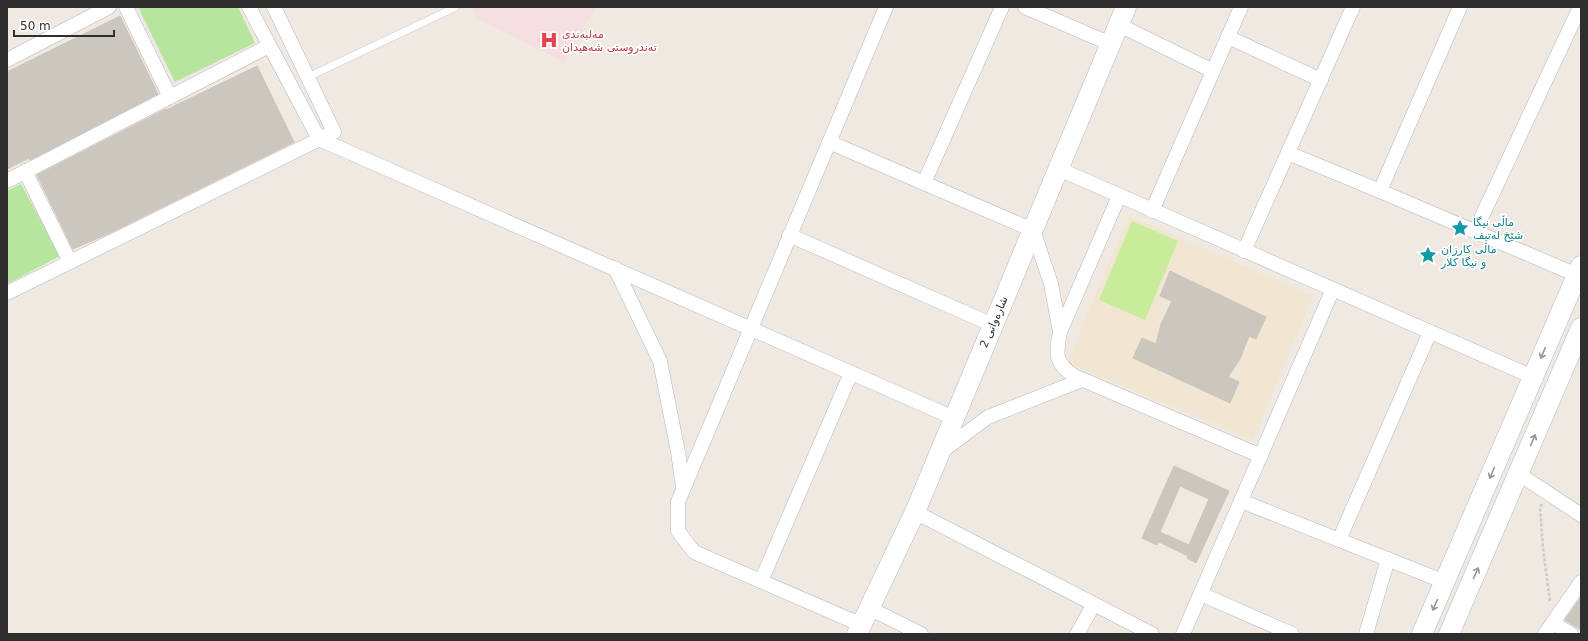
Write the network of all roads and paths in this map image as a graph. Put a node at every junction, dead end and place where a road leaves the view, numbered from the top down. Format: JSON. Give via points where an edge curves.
{"nodes":[{"id":1,"x":109,"y":7,"type":"edge"},
{"id":2,"x":126,"y":7,"type":"edge"},
{"id":3,"x":249,"y":7,"type":"edge"},
{"id":4,"x":274,"y":7,"type":"edge"},
{"id":5,"x":456,"y":7,"type":"edge"},
{"id":6,"x":886,"y":7,"type":"edge"},
{"id":7,"x":1002,"y":7,"type":"edge"},
{"id":8,"x":1025,"y":7,"type":"edge"},
{"id":9,"x":1241,"y":7,"type":"edge"},
{"id":10,"x":1353,"y":7,"type":"edge"},
{"id":11,"x":1460,"y":7,"type":"edge"},
{"id":12,"x":1580,"y":7,"type":"edge"},
{"id":13,"x":1123,"y":16,"type":"edge"},
{"id":14,"x":1228,"y":37,"type":"junction"},
{"id":15,"x":1111,"y":44,"type":"junction"},
{"id":16,"x":270,"y":46,"type":"junction"},
{"id":17,"x":7,"y":60,"type":"edge"},
{"id":18,"x":1213,"y":71,"type":"junction"},
{"id":19,"x":308,"y":77,"type":"junction"},
{"id":20,"x":1321,"y":80,"type":"junction"},
{"id":21,"x":170,"y":97,"type":"junction"},
{"id":22,"x":319,"y":139,"type":"junction"},
{"id":23,"x":829,"y":142,"type":"junction"},
{"id":24,"x":1288,"y":154,"type":"junction"},
{"id":25,"x":1058,"y":169,"type":"junction"},
{"id":26,"x":25,"y":172,"type":"junction"},
{"id":27,"x":7,"y":181,"type":"edge"},
{"id":28,"x":924,"y":183,"type":"junction"},
{"id":29,"x":1380,"y":191,"type":"junction"},
{"id":30,"x":1119,"y":196,"type":"junction"},
{"id":31,"x":1152,"y":211,"type":"junction"},
{"id":32,"x":1033,"y":230,"type":"junction"},
{"id":33,"x":1476,"y":231,"type":"junction"},
{"id":34,"x":789,"y":236,"type":"junction"},
{"id":35,"x":1244,"y":251,"type":"junction"},
{"id":36,"x":70,"y":262,"type":"junction"},
{"id":37,"x":615,"y":268,"type":"junction"},
{"id":38,"x":1578,"y":280,"type":"edge"},
{"id":39,"x":1333,"y":289,"type":"junction"},
{"id":40,"x":7,"y":293,"type":"edge"},
{"id":41,"x":993,"y":325,"type":"junction"},
{"id":42,"x":750,"y":328,"type":"junction"},
{"id":43,"x":1554,"y":329,"type":"junction"},
{"id":44,"x":1060,"y":332,"type":"junction"},
{"id":45,"x":1430,"y":332,"type":"junction"},
{"id":46,"x":1579,"y":333,"type":"edge"},
{"id":47,"x":851,"y":373,"type":"junction"},
{"id":48,"x":1533,"y":377,"type":"junction"},
{"id":49,"x":1082,"y":380,"type":"junction"},
{"id":50,"x":954,"y":418,"type":"junction"},
{"id":51,"x":939,"y":454,"type":"junction"},
{"id":52,"x":1261,"y":456,"type":"junction"},
{"id":53,"x":1519,"y":474,"type":"junction"},
{"id":54,"x":683,"y":488,"type":"junction"},
{"id":55,"x":1549,"y":494,"type":"junction"},
{"id":56,"x":1241,"y":501,"type":"junction"},
{"id":57,"x":915,"y":512,"type":"junction"},
{"id":58,"x":1581,"y":515,"type":"edge"},
{"id":59,"x":1339,"y":540,"type":"junction"},
{"id":60,"x":1388,"y":559,"type":"junction"},
{"id":61,"x":761,"y":581,"type":"junction"},
{"id":62,"x":1445,"y":582,"type":"junction"},
{"id":63,"x":1581,"y":582,"type":"edge"},
{"id":64,"x":1201,"y":594,"type":"junction"},
{"id":65,"x":1094,"y":604,"type":"junction"},
{"id":66,"x":863,"y":622,"type":"edge"},
{"id":67,"x":1549,"y":628,"type":"edge"},
{"id":68,"x":921,"y":634,"type":"edge"},
{"id":69,"x":1077,"y":634,"type":"edge"},
{"id":70,"x":1152,"y":634,"type":"edge"},
{"id":71,"x":1183,"y":634,"type":"edge"},
{"id":72,"x":1292,"y":634,"type":"edge"},
{"id":73,"x":1366,"y":634,"type":"edge"},
{"id":74,"x":1422,"y":634,"type":"edge"},
{"id":75,"x":1449,"y":634,"type":"edge"},
{"id":76,"x":1571,"y":634,"type":"edge"}],
"edges":[{"from":1,"to":17,"type":"street"},
{"from":2,"to":21,"type":"street"},
{"from":3,"to":16,"type":"street"},
{"from":4,"to":19,"type":"street"},
{"from":5,"to":19,"type":"lane"},
{"from":6,"to":23,"type":"street"},
{"from":7,"to":28,"type":"street"},
{"from":8,"to":15,"type":"street"},
{"from":9,"to":14,"type":"street"},
{"from":10,"to":20,"type":"street"},
{"from":11,"to":29,"type":"street"},
{"from":12,"to":33,"type":"street"},
{"from":13,"to":15,"type":"main road","name":"شارەوانی 2"},
{"from":13,"to":18,"type":"street"},
{"from":14,"to":18,"type":"street"},
{"from":14,"to":20,"type":"street"},
{"from":15,"to":25,"type":"main road","name":"شارەوانی 2"},
{"from":16,"to":21,"type":"street"},
{"from":16,"to":22,"type":"street"},
{"from":18,"to":31,"type":"street"},
{"from":19,"to":22,"type":"street","via":[[334,132]]},
{"from":20,"to":24,"type":"street"},
{"from":21,"to":26,"type":"street"},
{"from":22,"to":36,"type":"street"},
{"from":22,"to":37,"type":"street"},
{"from":23,"to":28,"type":"street"},
{"from":23,"to":34,"type":"street"},
{"from":24,"to":29,"type":"street"},
{"from":24,"to":35,"type":"street"},
{"from":25,"to":30,"type":"street"},
{"from":25,"to":32,"type":"main road","name":"شارەوانی 2"},
{"from":26,"to":27,"type":"street"},
{"from":26,"to":36,"type":"street"},
{"from":28,"to":32,"type":"street"},
{"from":29,"to":33,"type":"street"},
{"from":30,"to":31,"type":"street"},
{"from":30,"to":44,"type":"street"},
{"from":31,"to":35,"type":"street"},
{"from":32,"to":41,"type":"main road","name":"شارەوانی 2"},
{"from":32,"to":44,"type":"street","via":[[1051,284]]},
{"from":33,"to":38,"type":"street"},
{"from":34,"to":41,"type":"street"},
{"from":34,"to":42,"type":"street"},
{"from":35,"to":39,"type":"street"},
{"from":36,"to":40,"type":"street"},
{"from":37,"to":42,"type":"street"},
{"from":37,"to":54,"type":"street","via":[[660,361]]},
{"from":38,"to":43,"type":"main road"},
{"from":39,"to":45,"type":"street"},
{"from":39,"to":52,"type":"street"},
{"from":41,"to":50,"type":"main road","name":"شارەوانی 2"},
{"from":42,"to":47,"type":"street"},
{"from":42,"to":54,"type":"street"},
{"from":43,"to":46,"type":"main road","via":[[1564,327]]},
{"from":43,"to":48,"type":"main road","one_way":true},
{"from":44,"to":49,"type":"street","via":[[1057,351],[1062,367]]},
{"from":45,"to":48,"type":"street"},
{"from":45,"to":59,"type":"street"},
{"from":53,"to":46,"type":"main road","one_way":true},
{"from":47,"to":50,"type":"street"},
{"from":47,"to":61,"type":"street"},
{"from":48,"to":62,"type":"main road","one_way":true},
{"from":49,"to":51,"type":"street","via":[[988,417]]},
{"from":49,"to":52,"type":"street"},
{"from":50,"to":51,"type":"main road","name":"شارەوانی 2"},
{"from":51,"to":57,"type":"main road","name":"شارەوانی 2"},
{"from":52,"to":56,"type":"street"},
{"from":53,"to":55,"type":"street"},
{"from":75,"to":53,"type":"main road","one_way":true},
{"from":54,"to":61,"type":"street","via":[[678,502],[678,531],[694,552]]},
{"from":55,"to":58,"type":"street"},
{"from":55,"to":67,"type":"path","via":[[1540,508]]},
{"from":56,"to":59,"type":"street"},
{"from":56,"to":64,"type":"street"},
{"from":57,"to":65,"type":"street"},
{"from":57,"to":66,"type":"main road","name":"شارەوانی 2"},
{"from":59,"to":60,"type":"street"},
{"from":60,"to":62,"type":"street"},
{"from":60,"to":73,"type":"street"},
{"from":61,"to":66,"type":"street"},
{"from":62,"to":74,"type":"main road","one_way":true},
{"from":63,"to":67,"type":"street"},
{"from":64,"to":71,"type":"street"},
{"from":64,"to":72,"type":"street"},
{"from":65,"to":69,"type":"street"},
{"from":65,"to":70,"type":"street"},
{"from":66,"to":68,"type":"street"},
{"from":67,"to":76,"type":"street"}]}
